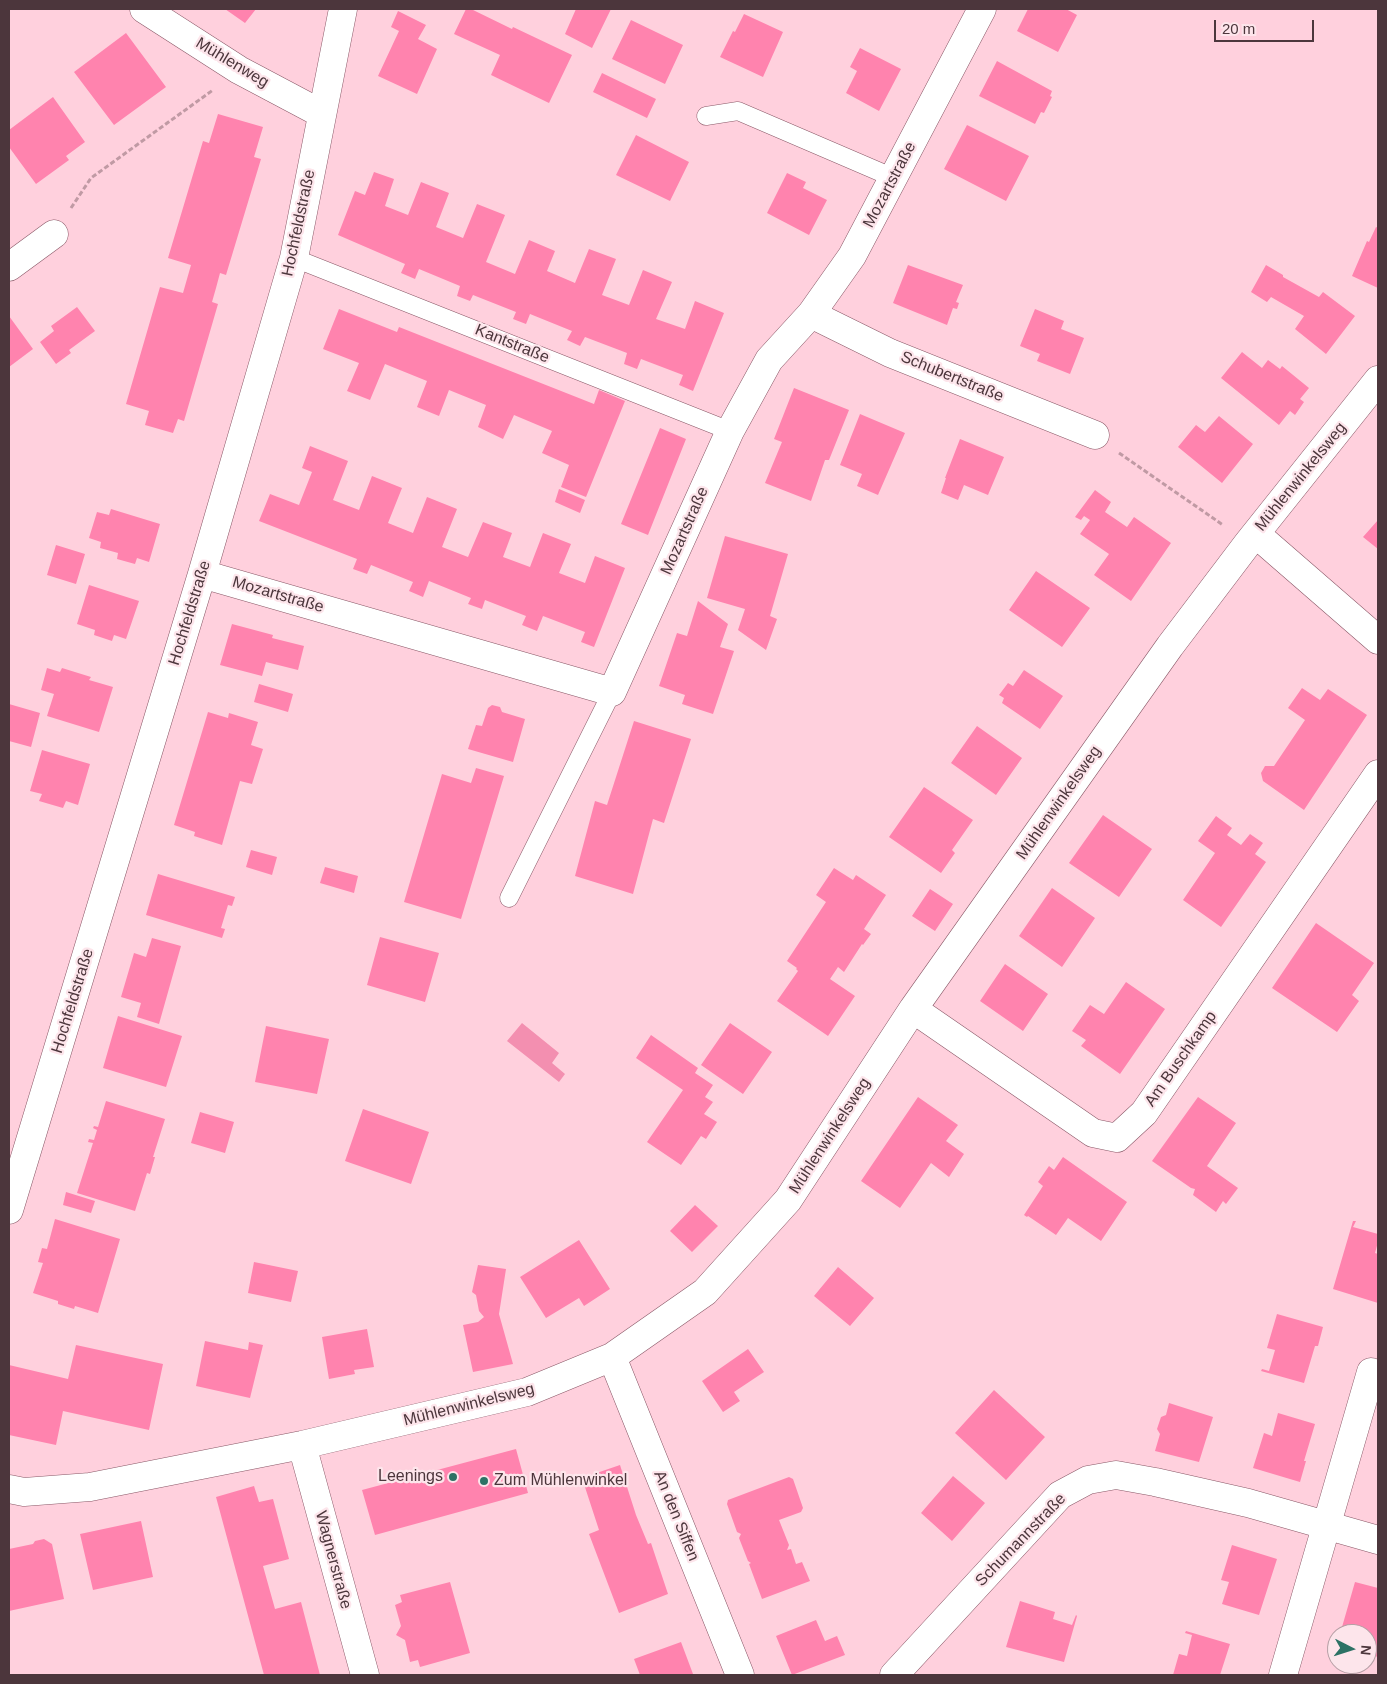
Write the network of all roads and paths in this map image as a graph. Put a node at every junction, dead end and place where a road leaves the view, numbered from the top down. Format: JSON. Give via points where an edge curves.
{"nodes":[{"id":1,"x":144,"y":9,"type":"edge"},
{"id":2,"x":343,"y":9,"type":"edge"},
{"id":3,"x":982,"y":9,"type":"edge"},
{"id":4,"x":239,"y":70,"type":"junction"},
{"id":5,"x":322,"y":114,"type":"junction"},
{"id":6,"x":706,"y":116,"type":"dead end"},
{"id":7,"x":894,"y":178,"type":"junction"},
{"id":8,"x":54,"y":234,"type":"joint"},
{"id":9,"x":294,"y":258,"type":"junction"},
{"id":10,"x":9,"y":267,"type":"edge"},
{"id":11,"x":811,"y":314,"type":"junction"},
{"id":12,"x":1378,"y":380,"type":"edge"},
{"id":13,"x":730,"y":431,"type":"junction"},
{"id":14,"x":1095,"y":434,"type":"joint"},
{"id":15,"x":1252,"y":538,"type":"junction"},
{"id":16,"x":202,"y":574,"type":"junction"},
{"id":17,"x":1378,"y":640,"type":"edge"},
{"id":18,"x":612,"y":692,"type":"junction"},
{"id":19,"x":1378,"y":774,"type":"edge"},
{"id":20,"x":509,"y":898,"type":"dead end"},
{"id":21,"x":913,"y":1009,"type":"junction"},
{"id":22,"x":9,"y":1210,"type":"edge"},
{"id":23,"x":612,"y":1357,"type":"junction"},
{"id":24,"x":1371,"y":1372,"type":"dead end"},
{"id":25,"x":302,"y":1445,"type":"junction"},
{"id":26,"x":9,"y":1489,"type":"edge"},
{"id":27,"x":1327,"y":1525,"type":"junction"},
{"id":28,"x":1378,"y":1540,"type":"edge"},
{"id":29,"x":364,"y":1675,"type":"edge"},
{"id":30,"x":740,"y":1675,"type":"edge"},
{"id":31,"x":894,"y":1675,"type":"edge"},
{"id":32,"x":1283,"y":1675,"type":"edge"}],
"edges":[{"from":1,"to":4,"type":"street","name":"Mühlenweg"},
{"from":2,"to":5,"type":"street","name":"Hochfeldstraße"},
{"from":3,"to":7,"type":"street","name":"Mozartstraße"},
{"from":4,"to":5,"type":"street","name":"Mühlenweg"},
{"from":4,"to":8,"type":"path","via":[[91,178]]},
{"from":5,"to":9,"type":"street","name":"Hochfeldstraße"},
{"from":6,"to":7,"type":"lane","via":[[738,111]]},
{"from":7,"to":11,"type":"street","name":"Mozartstraße","via":[[852,256]]},
{"from":8,"to":10,"type":"street"},
{"from":9,"to":13,"type":"lane","name":"Kantstraße"},
{"from":9,"to":16,"type":"street","name":"Hochfeldstraße"},
{"from":11,"to":13,"type":"street","name":"Mozartstraße","via":[[769,360]]},
{"from":11,"to":14,"type":"street","name":"Schubertstraße","via":[[890,353]]},
{"from":12,"to":15,"type":"street","name":"Mühlenwinkelsweg"},
{"from":13,"to":18,"type":"street","name":"Mozartstraße"},
{"from":14,"to":15,"type":"path"},
{"from":15,"to":17,"type":"street"},
{"from":15,"to":21,"type":"street","name":"Mühlenwinkelsweg","via":[[1170,646]]},
{"from":16,"to":18,"type":"street","name":"Mozartstraße"},
{"from":16,"to":22,"type":"street","name":"Hochfeldstraße"},
{"from":18,"to":20,"type":"lane"},
{"from":19,"to":21,"type":"street","name":"Am Buschkamp","via":[[1144,1113],[1117,1138],[1093,1132]]},
{"from":21,"to":23,"type":"street","name":"Mühlenwinkelsweg","via":[[788,1200],[704,1292]]},
{"from":23,"to":25,"type":"street","name":"Mühlenwinkelsweg","via":[[527,1392]]},
{"from":23,"to":30,"type":"street","name":"An den Siffen"},
{"from":24,"to":27,"type":"street"},
{"from":25,"to":26,"type":"street","name":"Mühlenwinkelsweg","via":[[90,1487],[24,1492]]},
{"from":25,"to":29,"type":"street","name":"Wagnerstraße"},
{"from":27,"to":28,"type":"street","name":"Schumannstraße"},
{"from":27,"to":31,"type":"street","name":"Schumannstraße","via":[[1248,1503],[1116,1475],[1088,1480],[1060,1494]]},
{"from":27,"to":32,"type":"street"}]}
